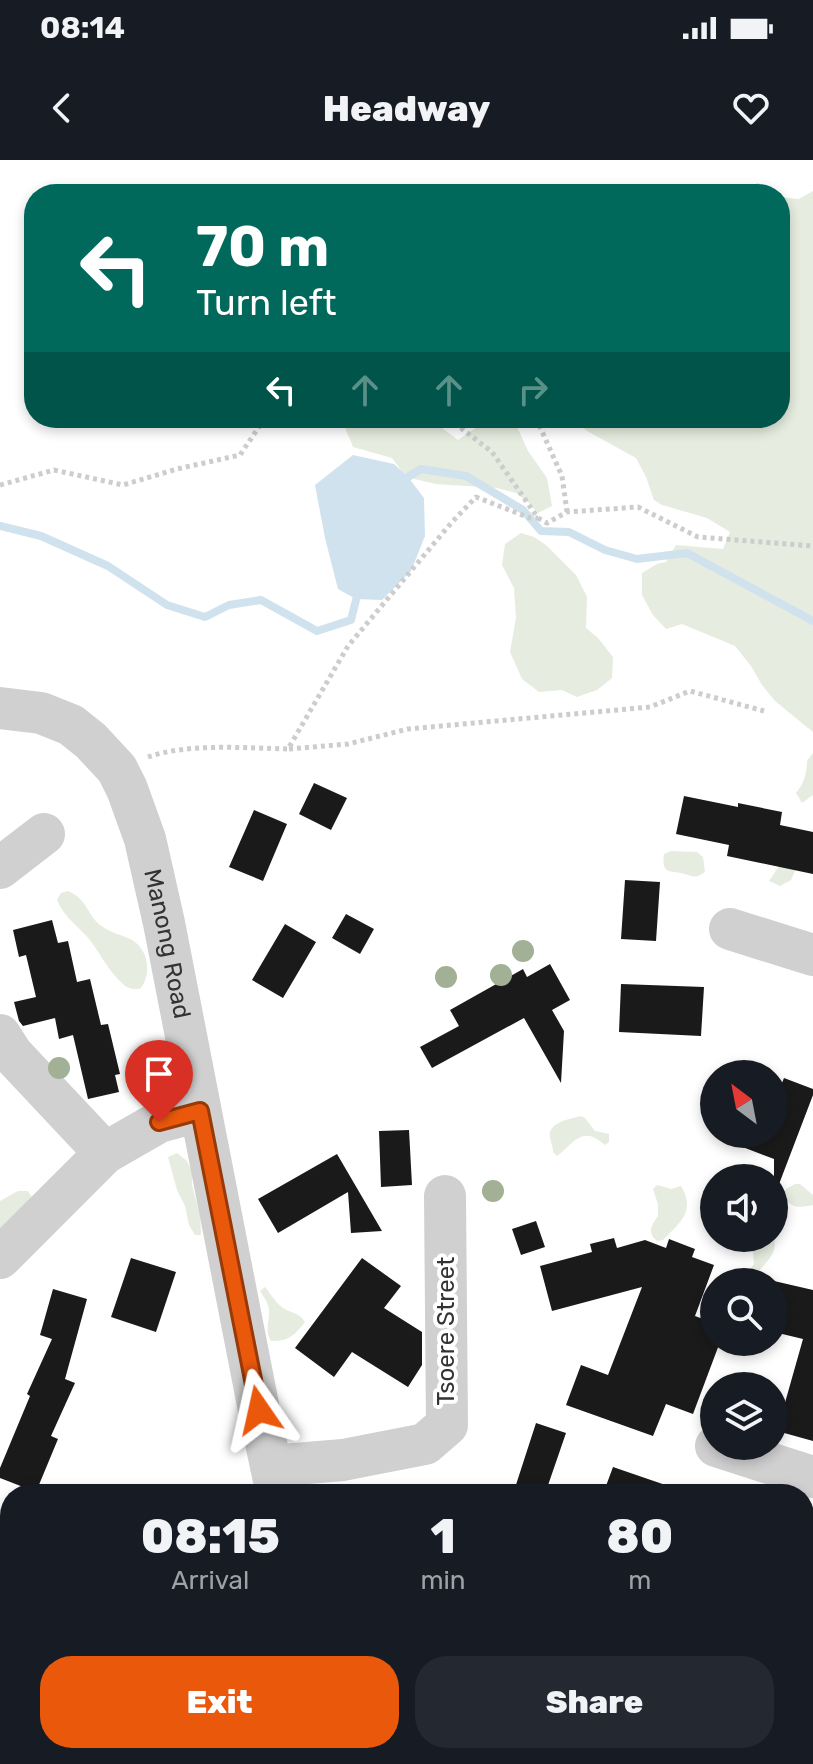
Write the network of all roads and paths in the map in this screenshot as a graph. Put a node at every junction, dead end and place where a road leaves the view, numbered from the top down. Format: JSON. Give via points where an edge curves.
{"nodes":[{"id":1,"x":258,"y":428,"type":"edge"},
{"id":2,"x":461,"y":428,"type":"edge"},
{"id":3,"x":540,"y":428,"type":"edge"},
{"id":4,"x":0,"y":485,"type":"edge"},
{"id":5,"x":567,"y":512,"type":"junction"},
{"id":6,"x":538,"y":518,"type":"junction"},
{"id":7,"x":813,"y":546,"type":"edge"},
{"id":8,"x":0,"y":708,"type":"edge"},
{"id":9,"x":764,"y":711,"type":"dead end"},
{"id":10,"x":288,"y":749,"type":"junction"},
{"id":11,"x":117,"y":769,"type":"junction"},
{"id":12,"x":44,"y":834,"type":"dead end"},
{"id":13,"x":0,"y":868,"type":"edge"},
{"id":14,"x":730,"y":929,"type":"dead end"},
{"id":15,"x":813,"y":955,"type":"edge"},
{"id":16,"x":0,"y":1035,"type":"edge"},
{"id":17,"x":200,"y":1111,"type":"junction"},
{"id":18,"x":105,"y":1153,"type":"junction"},
{"id":19,"x":445,"y":1196,"type":"dead end"},
{"id":20,"x":0,"y":1258,"type":"edge"},
{"id":21,"x":760,"y":1460,"type":"edge"},
{"id":22,"x":813,"y":1477,"type":"edge"},
{"id":23,"x":274,"y":1480,"type":"edge"}],
"edges":[{"from":1,"to":4,"type":"path","via":[[240,455],[123,485],[54,470]]},
{"from":2,"to":6,"type":"path","via":[[492,452]]},
{"from":3,"to":5,"type":"path","via":[[562,476]]},
{"from":5,"to":6,"type":"path","via":[[547,523]]},
{"from":5,"to":7,"type":"path","via":[[638,507],[698,537]]},
{"from":6,"to":10,"type":"path","via":[[476,497],[348,646]]},
{"from":8,"to":11,"type":"street","name":"Manong Road","via":[[41,713],[71,725]]},
{"from":9,"to":10,"type":"path","via":[[690,691],[650,707],[408,729],[348,744]]},
{"from":10,"to":11,"type":"path","via":[[166,751]]},
{"from":11,"to":17,"type":"street","name":"Manong Road","via":[[145,839]]},
{"from":12,"to":13,"type":"street"},
{"from":14,"to":15,"type":"street"},
{"from":16,"to":18,"type":"street"},
{"from":17,"to":18,"type":"street","via":[[159,1122]]},
{"from":17,"to":23,"type":"street","name":"Manong Road"},
{"from":18,"to":20,"type":"street"},
{"from":19,"to":23,"type":"street","name":"Tsoere Street","via":[[447,1425],[425,1444]]},
{"from":21,"to":22,"type":"street"}]}
